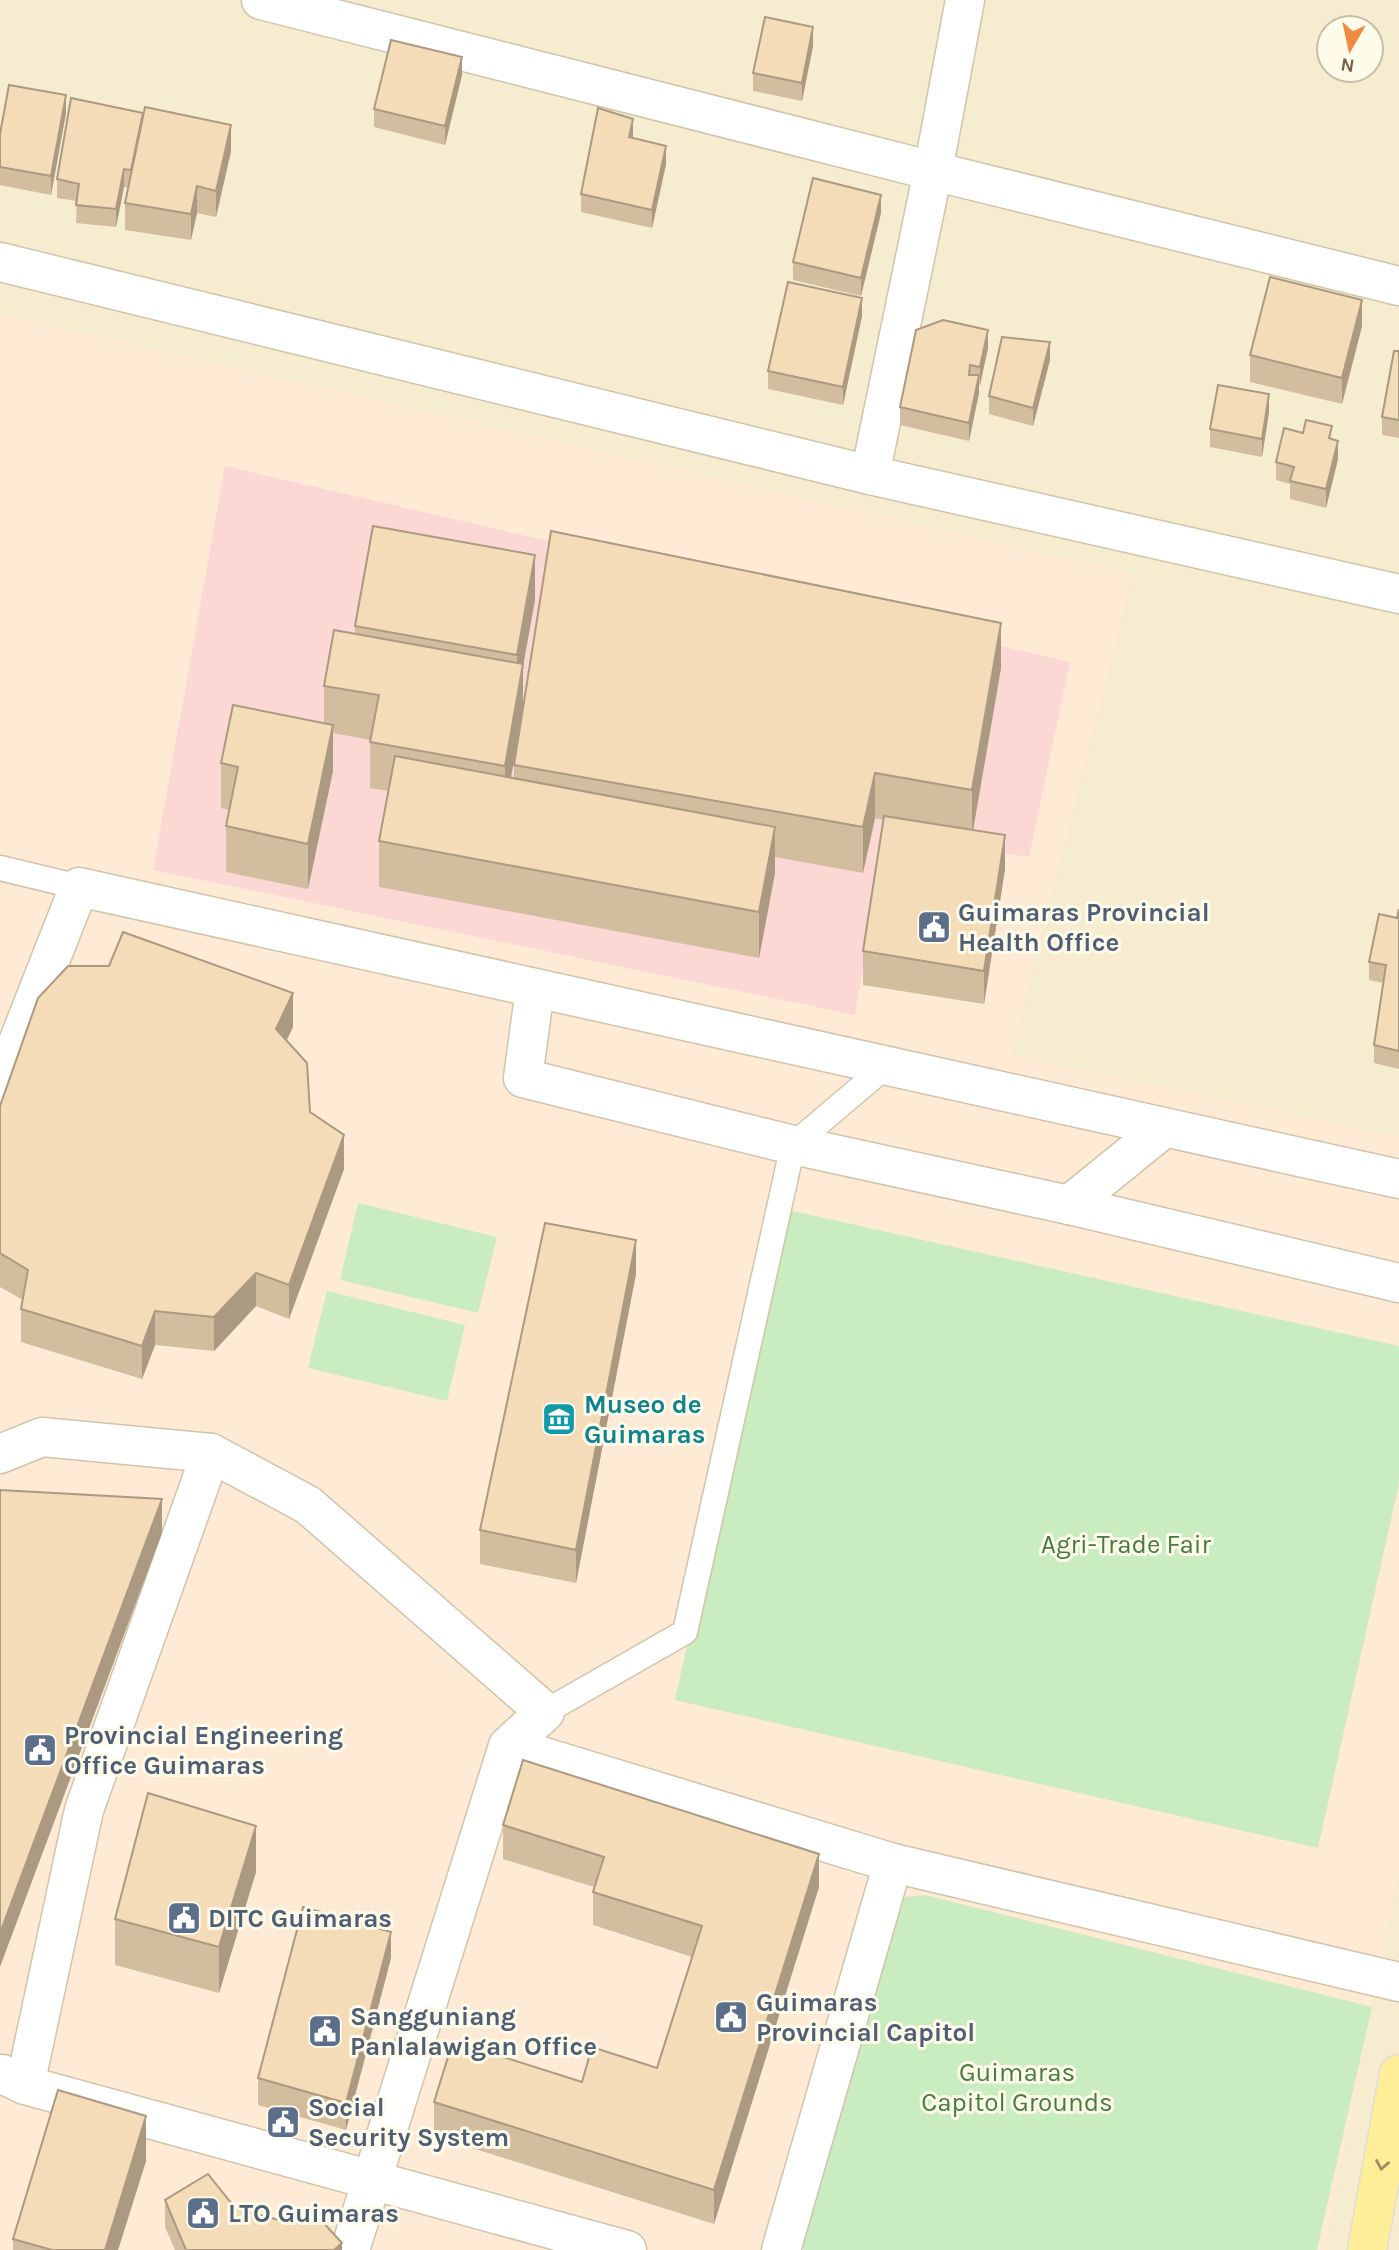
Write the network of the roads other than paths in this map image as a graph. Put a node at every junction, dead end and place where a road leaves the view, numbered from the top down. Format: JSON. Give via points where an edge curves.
{"nodes":[{"id":1,"x":261,"y":0,"type":"edge"},
{"id":2,"x":965,"y":0,"type":"edge"},
{"id":3,"x":933,"y":172,"type":"junction"},
{"id":4,"x":0,"y":262,"type":"edge"},
{"id":5,"x":1399,"y":286,"type":"edge"},
{"id":6,"x":870,"y":475,"type":"junction"},
{"id":7,"x":1399,"y":593,"type":"edge"},
{"id":8,"x":0,"y":869,"type":"edge"},
{"id":9,"x":79,"y":887,"type":"junction"},
{"id":10,"x":535,"y":989,"type":"junction"},
{"id":11,"x":885,"y":1067,"type":"junction"},
{"id":12,"x":0,"y":1088,"type":"edge"},
{"id":13,"x":1164,"y":1128,"type":"junction"},
{"id":14,"x":793,"y":1145,"type":"junction"},
{"id":15,"x":1399,"y":1179,"type":"edge"},
{"id":16,"x":1069,"y":1205,"type":"junction"},
{"id":17,"x":1399,"y":1283,"type":"edge"},
{"id":18,"x":211,"y":1453,"type":"junction"},
{"id":19,"x":0,"y":1454,"type":"edge"},
{"id":20,"x":545,"y":1712,"type":"junction"},
{"id":21,"x":508,"y":1746,"type":"junction"},
{"id":22,"x":893,"y":1863,"type":"junction"},
{"id":23,"x":1399,"y":1982,"type":"edge"},
{"id":24,"x":1399,"y":2074,"type":"edge"},
{"id":25,"x":12,"y":2079,"type":"edge"},
{"id":26,"x":371,"y":2180,"type":"junction"},
{"id":27,"x":350,"y":2250,"type":"edge"},
{"id":28,"x":627,"y":2250,"type":"edge"},
{"id":29,"x":781,"y":2250,"type":"edge"},
{"id":30,"x":1367,"y":2250,"type":"edge"}],
"edges":[{"from":1,"to":3,"type":"street"},
{"from":2,"to":3,"type":"street"},
{"from":3,"to":5,"type":"street"},
{"from":3,"to":6,"type":"street"},
{"from":4,"to":6,"type":"street"},
{"from":6,"to":7,"type":"street"},
{"from":8,"to":9,"type":"lane"},
{"from":9,"to":10,"type":"street"},
{"from":9,"to":12,"type":"street"},
{"from":10,"to":11,"type":"street"},
{"from":10,"to":14,"type":"street","via":[[523,1078]]},
{"from":11,"to":13,"type":"street"},
{"from":11,"to":14,"type":"lane"},
{"from":13,"to":15,"type":"street"},
{"from":13,"to":16,"type":"street"},
{"from":14,"to":16,"type":"street"},
{"from":14,"to":20,"type":"lane","via":[[685,1632]]},
{"from":16,"to":17,"type":"street"},
{"from":18,"to":19,"type":"street","via":[[42,1437]]},
{"from":18,"to":20,"type":"street","via":[[308,1505]]},
{"from":18,"to":25,"type":"street","via":[[84,1810]]},
{"from":20,"to":21,"type":"street"},
{"from":21,"to":22,"type":"street"},
{"from":21,"to":26,"type":"street"},
{"from":22,"to":23,"type":"street"},
{"from":22,"to":29,"type":"street"},
{"from":24,"to":30,"type":"main road","one_way":true},
{"from":25,"to":26,"type":"street"},
{"from":26,"to":27,"type":"street"},
{"from":26,"to":28,"type":"street"}]}
